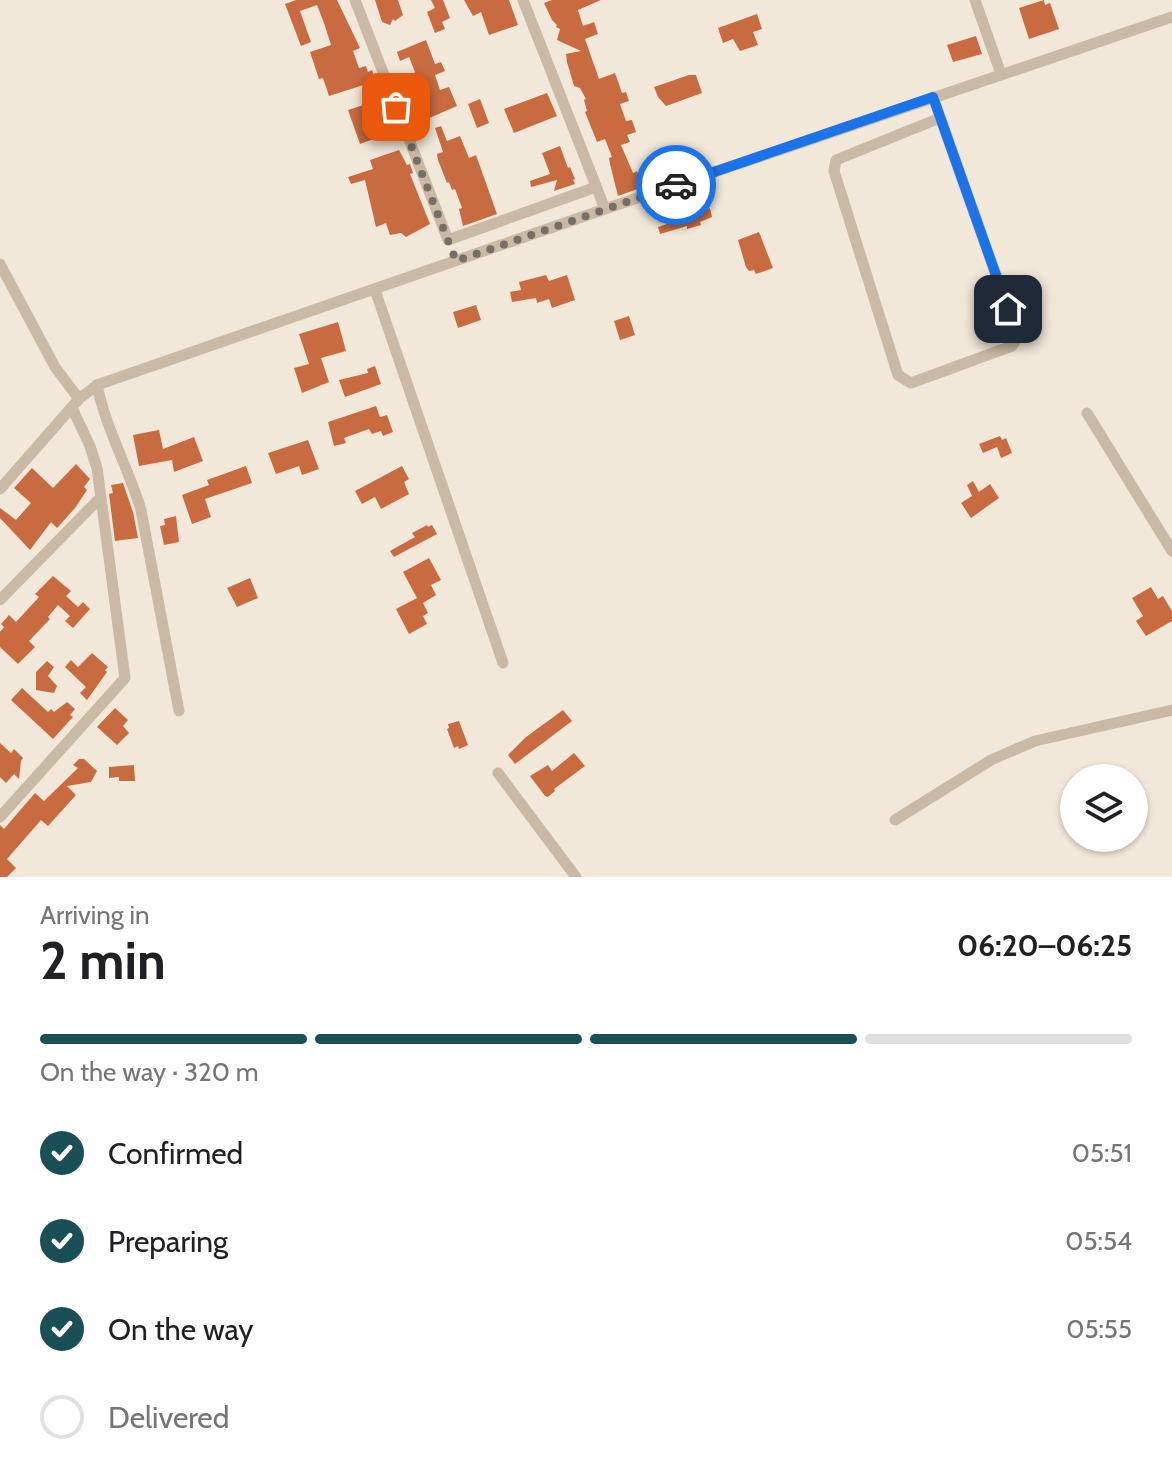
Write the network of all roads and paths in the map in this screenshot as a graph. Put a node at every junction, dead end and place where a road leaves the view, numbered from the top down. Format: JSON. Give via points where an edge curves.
{"nodes":[{"id":1,"x":355,"y":0,"type":"edge"},
{"id":2,"x":523,"y":0,"type":"edge"},
{"id":3,"x":975,"y":0,"type":"edge"},
{"id":4,"x":1172,"y":17,"type":"edge"},
{"id":5,"x":1001,"y":74,"type":"junction"},
{"id":6,"x":933,"y":97,"type":"junction"},
{"id":7,"x":940,"y":118,"type":"junction"},
{"id":8,"x":596,"y":187,"type":"junction"},
{"id":9,"x":605,"y":209,"type":"junction"},
{"id":10,"x":448,"y":240,"type":"junction"},
{"id":11,"x":456,"y":261,"type":"junction"},
{"id":12,"x":0,"y":264,"type":"edge"},
{"id":13,"x":375,"y":290,"type":"junction"},
{"id":14,"x":97,"y":385,"type":"junction"},
{"id":15,"x":76,"y":404,"type":"junction"},
{"id":16,"x":1087,"y":413,"type":"dead end"},
{"id":17,"x":0,"y":489,"type":"edge"},
{"id":18,"x":100,"y":498,"type":"junction"},
{"id":19,"x":1172,"y":551,"type":"edge"},
{"id":20,"x":0,"y":600,"type":"edge"},
{"id":21,"x":503,"y":663,"type":"dead end"},
{"id":22,"x":1172,"y":710,"type":"edge"},
{"id":23,"x":179,"y":711,"type":"dead end"},
{"id":24,"x":498,"y":773,"type":"dead end"},
{"id":25,"x":0,"y":817,"type":"edge"},
{"id":26,"x":895,"y":820,"type":"dead end"},
{"id":27,"x":576,"y":877,"type":"edge"}],
"edges":[{"from":1,"to":10,"type":"street"},
{"from":2,"to":8,"type":"street"},
{"from":3,"to":5,"type":"street"},
{"from":4,"to":5,"type":"street"},
{"from":5,"to":6,"type":"street"},
{"from":6,"to":7,"type":"street"},
{"from":6,"to":9,"type":"street"},
{"from":7,"to":7,"type":"street","via":[[1018,337],[1012,346],[911,383],[898,375],[834,171],[836,160]]},
{"from":8,"to":9,"type":"street"},
{"from":8,"to":10,"type":"street"},
{"from":9,"to":11,"type":"street"},
{"from":10,"to":11,"type":"street"},
{"from":11,"to":13,"type":"street"},
{"from":12,"to":15,"type":"street"},
{"from":13,"to":14,"type":"street"},
{"from":13,"to":21,"type":"street"},
{"from":14,"to":15,"type":"street"},
{"from":14,"to":23,"type":"street","via":[[141,510]]},
{"from":15,"to":17,"type":"street"},
{"from":15,"to":18,"type":"street","via":[[94,456]]},
{"from":16,"to":19,"type":"street"},
{"from":18,"to":20,"type":"street"},
{"from":18,"to":25,"type":"street","via":[[125,678]]},
{"from":22,"to":26,"type":"street","via":[[1035,741],[991,760]]},
{"from":24,"to":27,"type":"street"}]}
